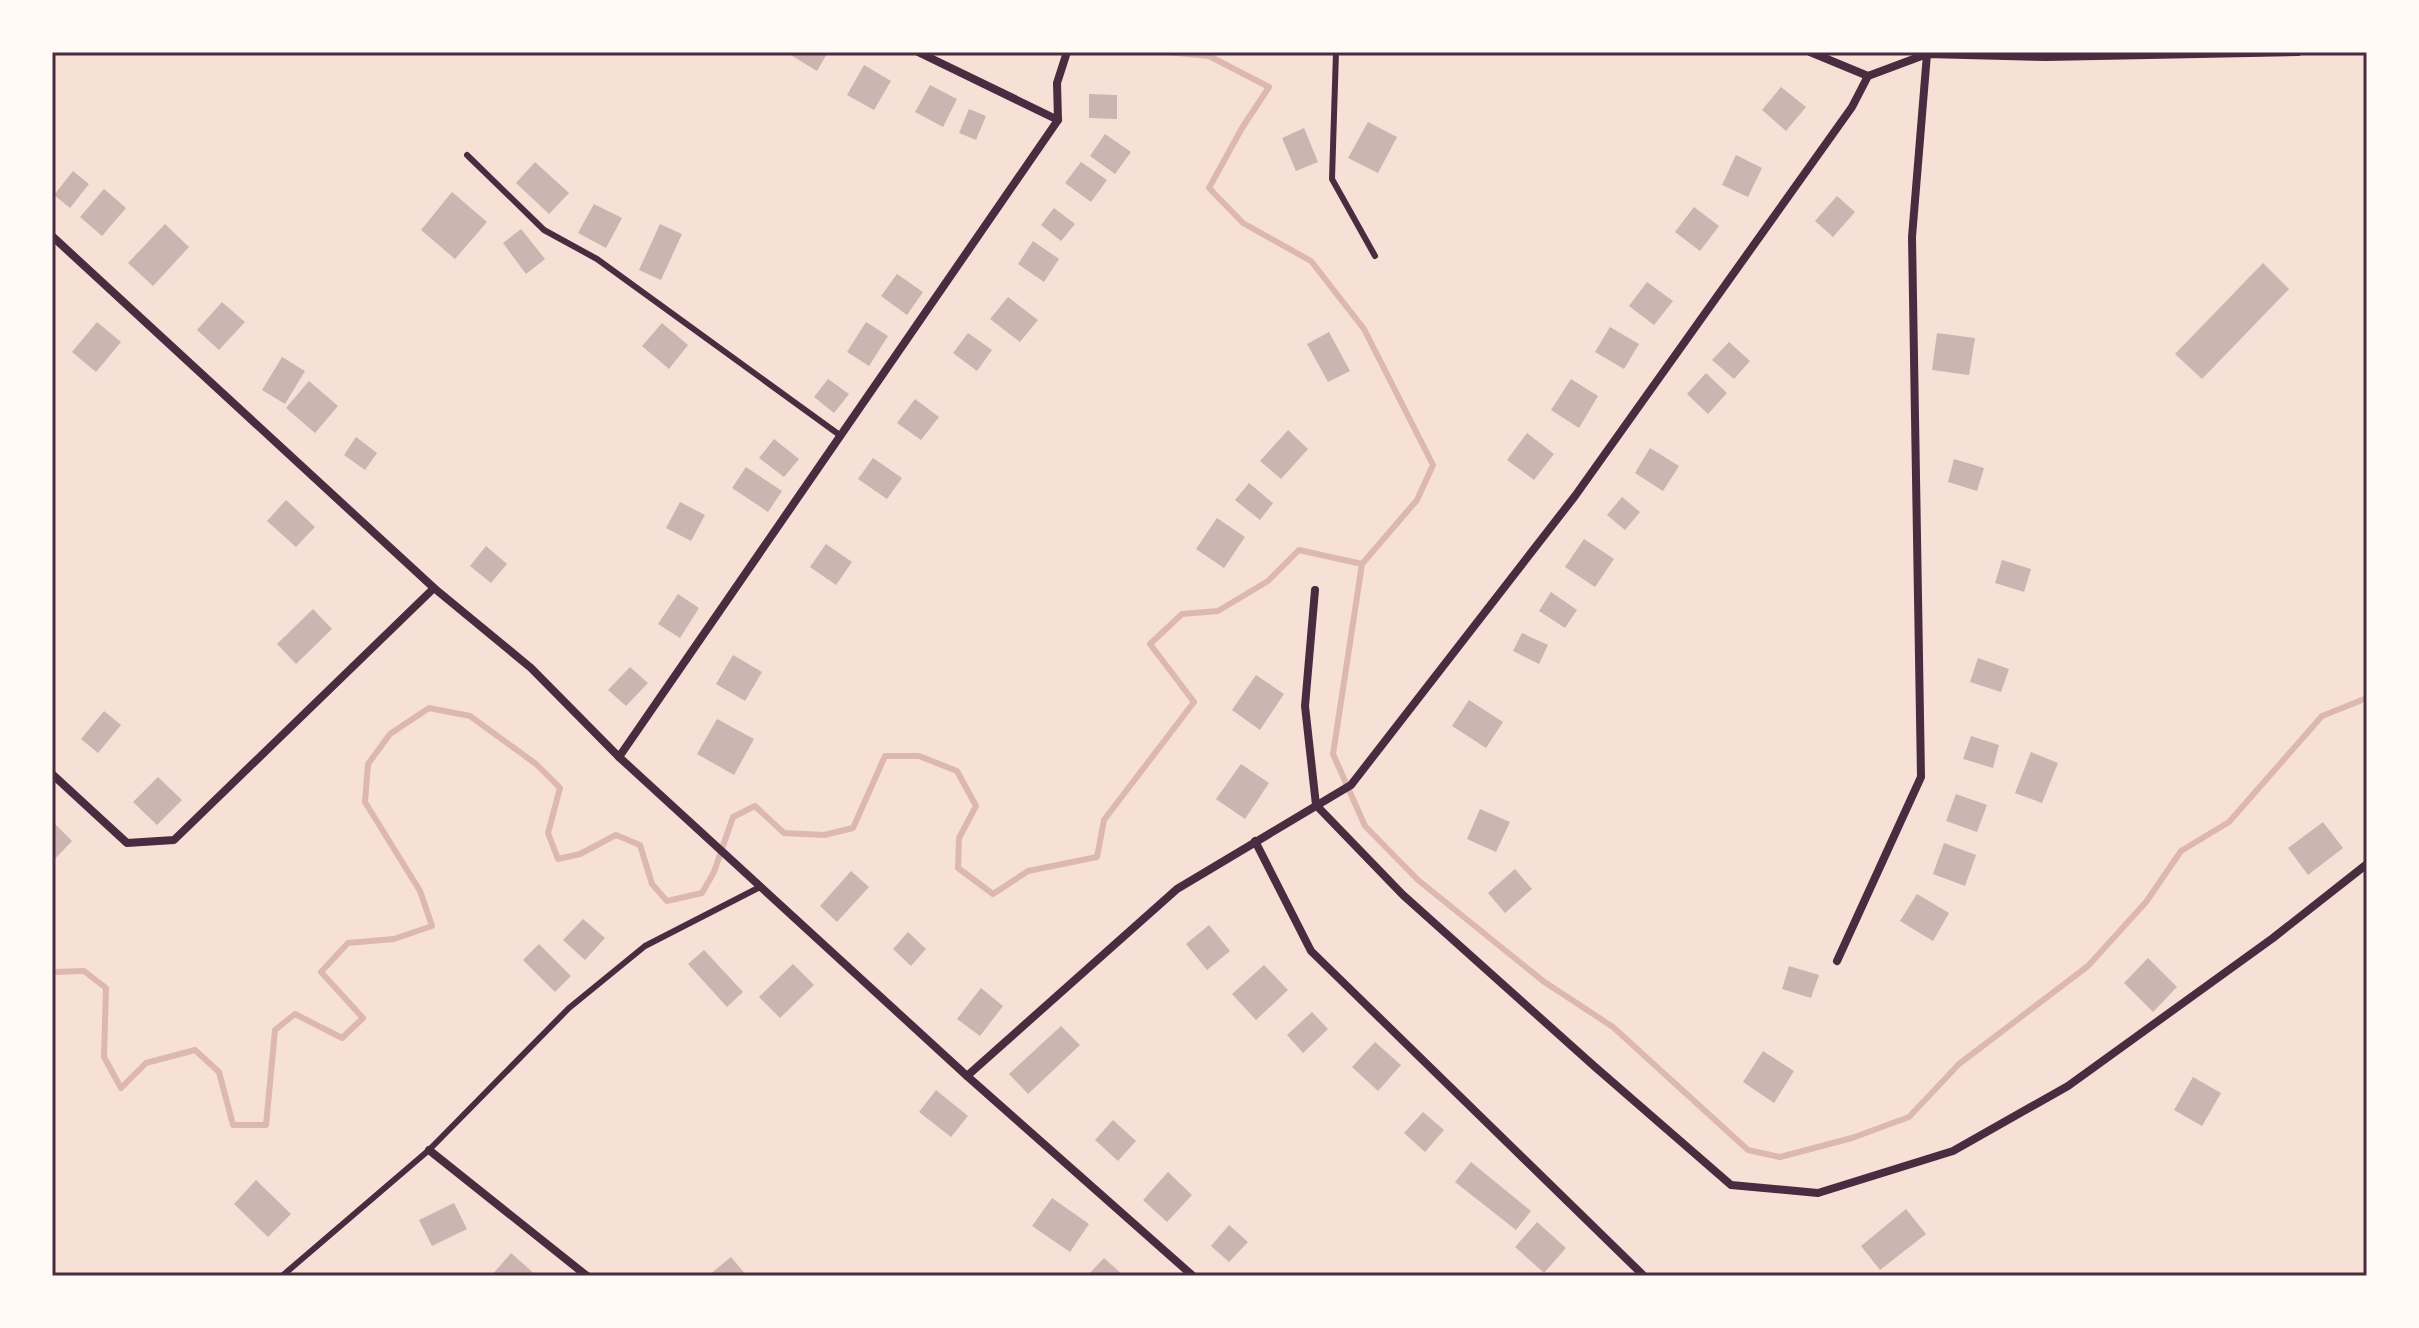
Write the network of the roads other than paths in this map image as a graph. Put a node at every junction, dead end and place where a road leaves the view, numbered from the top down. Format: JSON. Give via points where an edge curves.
{"nodes":[{"id":1,"x":918,"y":52,"type":"edge"},
{"id":2,"x":1067,"y":52,"type":"edge"},
{"id":3,"x":1336,"y":52,"type":"edge"},
{"id":4,"x":1810,"y":52,"type":"edge"},
{"id":5,"x":2298,"y":52,"type":"edge"},
{"id":6,"x":1927,"y":54,"type":"junction"},
{"id":7,"x":1868,"y":76,"type":"junction"},
{"id":8,"x":1058,"y":120,"type":"junction"},
{"id":9,"x":467,"y":155,"type":"dead end"},
{"id":10,"x":52,"y":236,"type":"edge"},
{"id":11,"x":1375,"y":256,"type":"dead end"},
{"id":12,"x":841,"y":436,"type":"junction"},
{"id":13,"x":434,"y":588,"type":"junction"},
{"id":14,"x":1315,"y":590,"type":"dead end"},
{"id":15,"x":619,"y":757,"type":"junction"},
{"id":16,"x":52,"y":774,"type":"edge"},
{"id":17,"x":1316,"y":805,"type":"junction"},
{"id":18,"x":1255,"y":841,"type":"junction"},
{"id":19,"x":2367,"y":864,"type":"edge"},
{"id":20,"x":760,"y":887,"type":"junction"},
{"id":21,"x":1837,"y":961,"type":"dead end"},
{"id":22,"x":967,"y":1076,"type":"junction"},
{"id":23,"x":429,"y":1150,"type":"junction"},
{"id":24,"x":1643,"y":1275,"type":"edge"},
{"id":25,"x":282,"y":1276,"type":"edge"},
{"id":26,"x":587,"y":1276,"type":"edge"},
{"id":27,"x":1193,"y":1276,"type":"edge"}],
"edges":[{"from":1,"to":8,"type":"street"},
{"from":2,"to":8,"type":"street","via":[[1057,83]]},
{"from":3,"to":11,"type":"lane","via":[[1332,179]]},
{"from":4,"to":7,"type":"street"},
{"from":5,"to":6,"type":"street"},
{"from":6,"to":7,"type":"street"},
{"from":6,"to":21,"type":"street","via":[[1912,237],[1921,777]]},
{"from":7,"to":17,"type":"street","via":[[1852,107],[1575,496],[1351,785]]},
{"from":8,"to":12,"type":"street"},
{"from":9,"to":12,"type":"lane","via":[[544,230],[597,259]]},
{"from":10,"to":13,"type":"street"},
{"from":12,"to":15,"type":"street"},
{"from":13,"to":15,"type":"street","via":[[531,668]]},
{"from":13,"to":16,"type":"street","via":[[174,840],[127,843]]},
{"from":14,"to":17,"type":"street","via":[[1305,706]]},
{"from":15,"to":20,"type":"street"},
{"from":17,"to":18,"type":"street"},
{"from":17,"to":19,"type":"street","via":[[1403,895],[1731,1185],[1818,1193],[1953,1151],[2068,1086]]},
{"from":18,"to":22,"type":"street","via":[[1177,889]]},
{"from":18,"to":24,"type":"street","via":[[1311,951]]},
{"from":20,"to":22,"type":"street"},
{"from":20,"to":23,"type":"lane","via":[[645,946],[569,1008]]},
{"from":22,"to":27,"type":"street"},
{"from":23,"to":25,"type":"lane"},
{"from":23,"to":26,"type":"street"}]}
